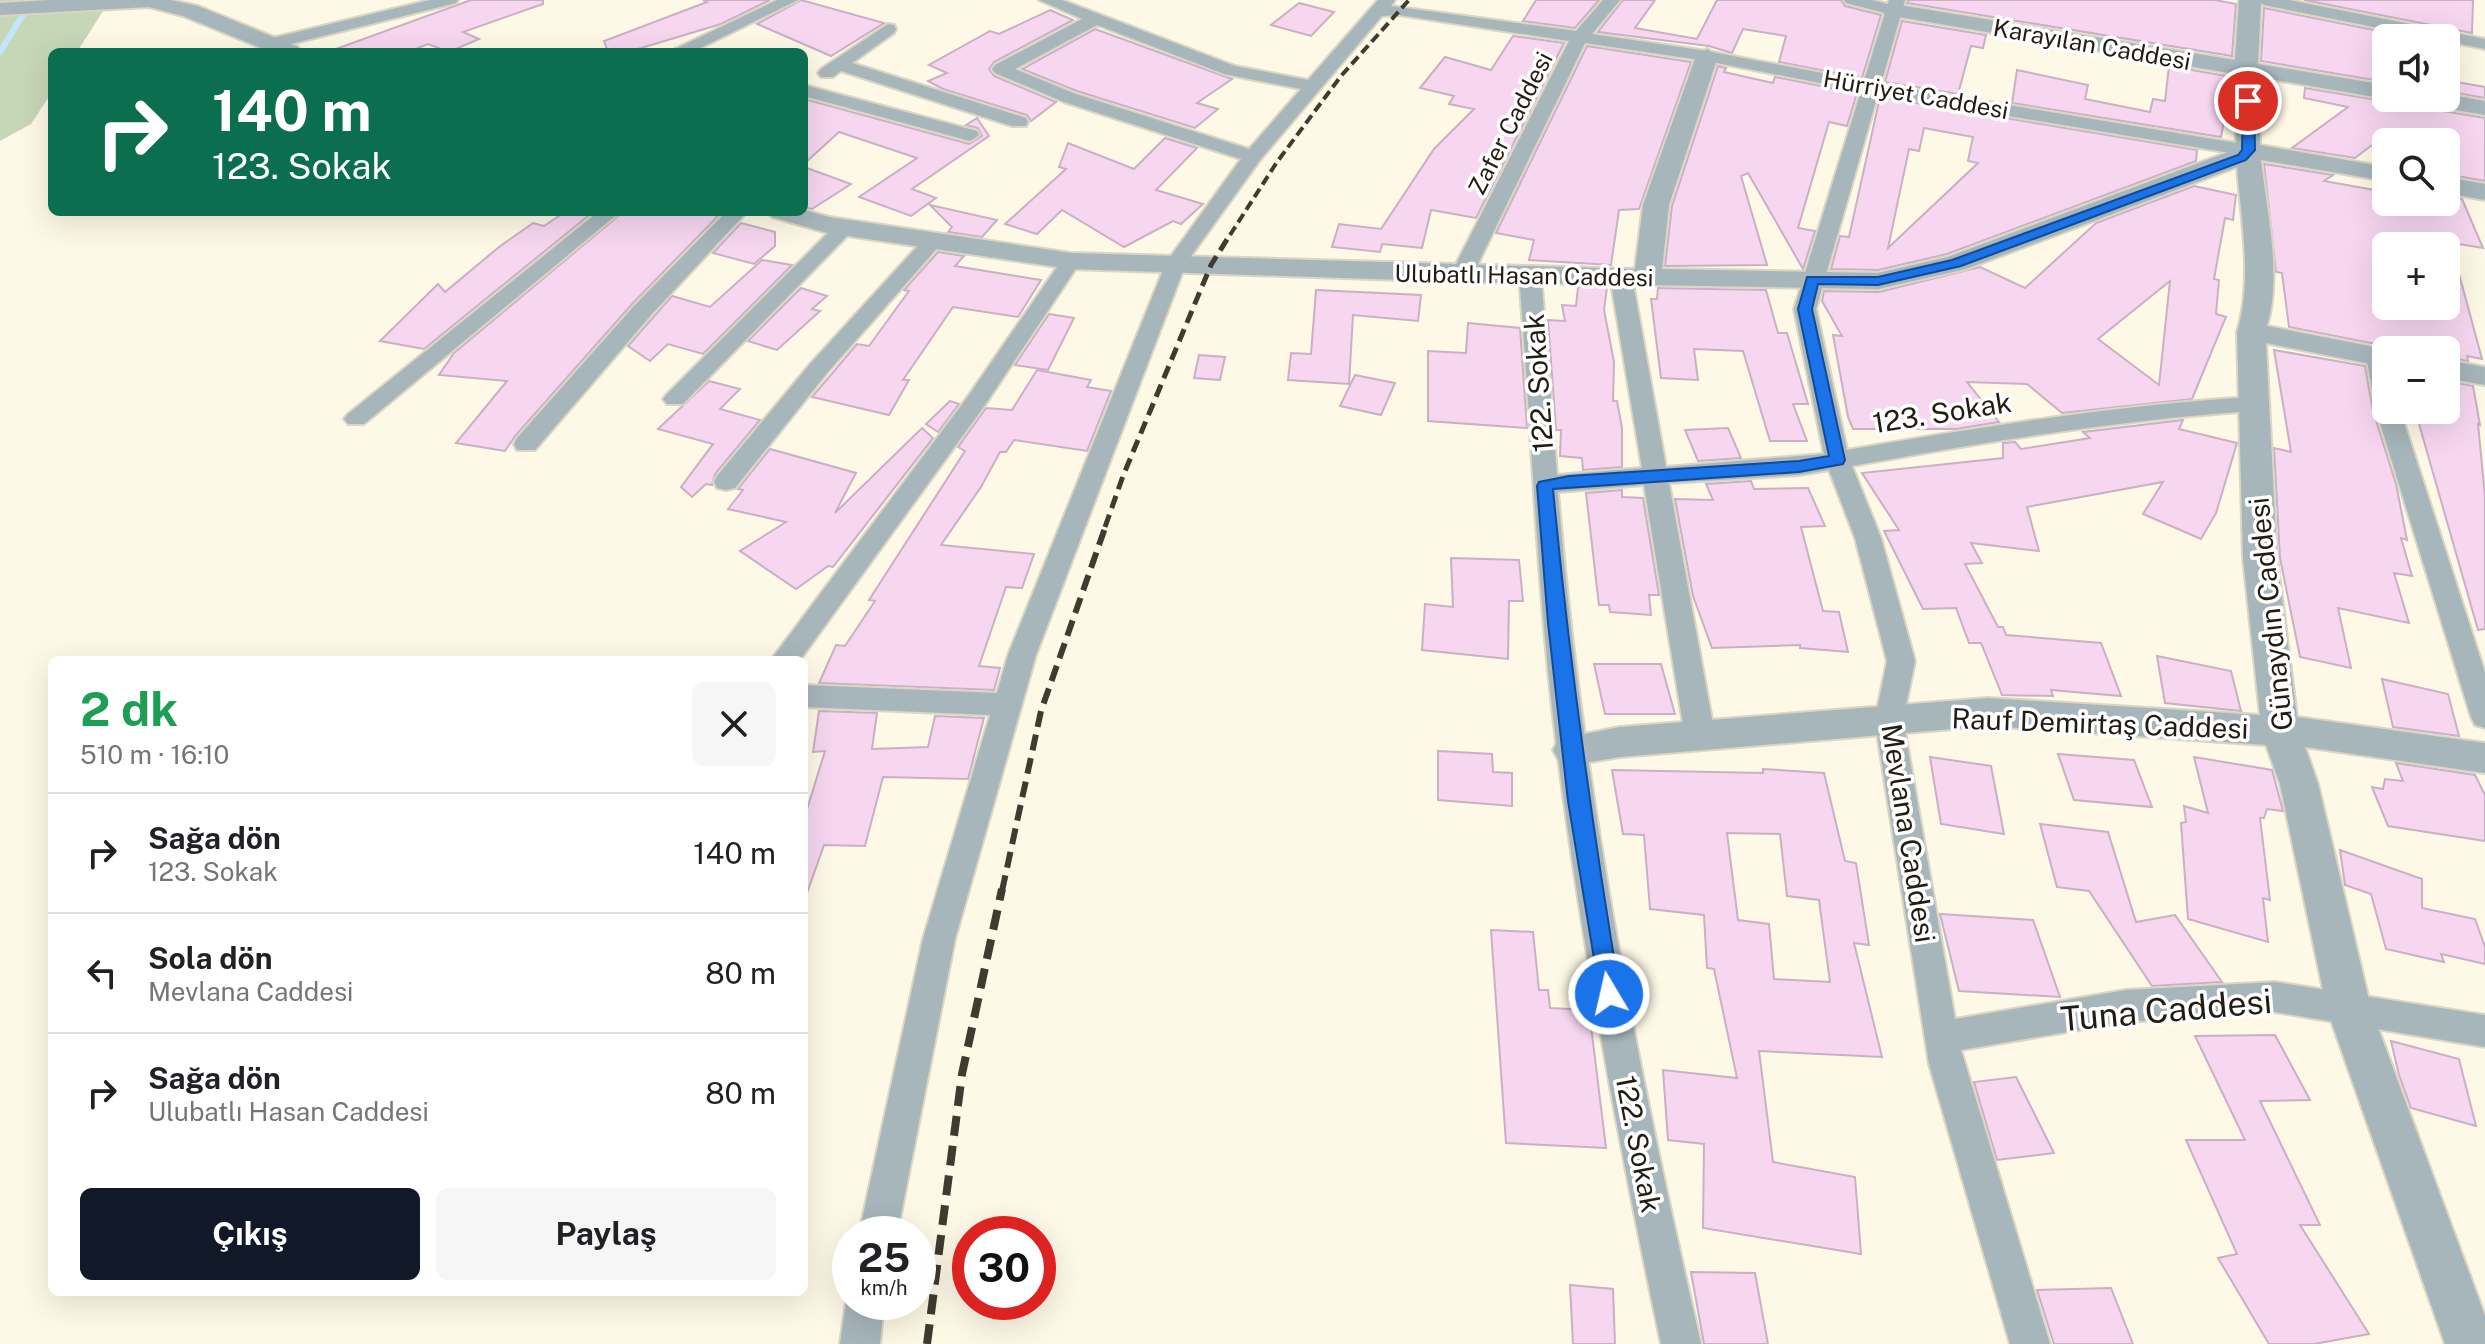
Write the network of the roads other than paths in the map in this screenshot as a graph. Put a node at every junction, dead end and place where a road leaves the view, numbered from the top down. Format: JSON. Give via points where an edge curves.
{"nodes":[{"id":1,"x":450,"y":0,"type":"edge"},
{"id":2,"x":754,"y":0,"type":"edge"},
{"id":3,"x":790,"y":0,"type":"edge"},
{"id":4,"x":1047,"y":0,"type":"edge"},
{"id":5,"x":1612,"y":0,"type":"edge"},
{"id":6,"x":1852,"y":0,"type":"edge"},
{"id":7,"x":2250,"y":0,"type":"edge"},
{"id":8,"x":2264,"y":0,"type":"edge"},
{"id":9,"x":173,"y":3,"type":"edge"},
{"id":10,"x":1895,"y":5,"type":"edge"},
{"id":11,"x":1381,"y":6,"type":"edge"},
{"id":12,"x":772,"y":8,"type":"junction"},
{"id":13,"x":6,"y":9,"type":"edge"},
{"id":14,"x":1094,"y":20,"type":"junction"},
{"id":15,"x":888,"y":29,"type":"dead end"},
{"id":16,"x":1579,"y":38,"type":"junction"},
{"id":17,"x":2485,"y":44,"type":"edge"},
{"id":18,"x":280,"y":48,"type":"edge"},
{"id":19,"x":687,"y":48,"type":"edge"},
{"id":20,"x":1707,"y":56,"type":"junction"},
{"id":21,"x":839,"y":65,"type":"junction"},
{"id":22,"x":2246,"y":69,"type":"junction"},
{"id":23,"x":1310,"y":86,"type":"junction"},
{"id":24,"x":808,"y":87,"type":"edge"},
{"id":25,"x":1869,"y":87,"type":"junction"},
{"id":26,"x":2372,"y":90,"type":"edge"},
{"id":27,"x":808,"y":91,"type":"edge"},
{"id":28,"x":2460,"y":104,"type":"edge"},
{"id":29,"x":2485,"y":108,"type":"edge"},
{"id":30,"x":1019,"y":122,"type":"dead end"},
{"id":31,"x":970,"y":135,"type":"dead end"},
{"id":32,"x":2248,"y":150,"type":"junction"},
{"id":33,"x":1253,"y":156,"type":"junction"},
{"id":34,"x":2372,"y":172,"type":"edge"},
{"id":35,"x":2460,"y":188,"type":"edge"},
{"id":36,"x":2485,"y":192,"type":"edge"},
{"id":37,"x":605,"y":216,"type":"edge"},
{"id":38,"x":733,"y":216,"type":"edge"},
{"id":39,"x":797,"y":216,"type":"edge"},
{"id":40,"x":844,"y":228,"type":"junction"},
{"id":41,"x":933,"y":241,"type":"junction"},
{"id":42,"x":1071,"y":261,"type":"junction"},
{"id":43,"x":1176,"y":263,"type":"junction"},
{"id":44,"x":1462,"y":274,"type":"junction"},
{"id":45,"x":1530,"y":275,"type":"junction"},
{"id":46,"x":1634,"y":277,"type":"junction"},
{"id":47,"x":1812,"y":280,"type":"junction"},
{"id":48,"x":2251,"y":332,"type":"junction"},
{"id":49,"x":2372,"y":355,"type":"edge"},
{"id":50,"x":2460,"y":372,"type":"edge"},
{"id":51,"x":2485,"y":376,"type":"edge"},
{"id":52,"x":675,"y":399,"type":"dead end"},
{"id":53,"x":2253,"y":404,"type":"junction"},
{"id":54,"x":356,"y":419,"type":"dead end"},
{"id":55,"x":2392,"y":424,"type":"edge"},
{"id":56,"x":526,"y":444,"type":"dead end"},
{"id":57,"x":1837,"y":460,"type":"junction"},
{"id":58,"x":1657,"y":475,"type":"junction"},
{"id":59,"x":726,"y":482,"type":"dead end"},
{"id":60,"x":1545,"y":486,"type":"junction"},
{"id":61,"x":788,"y":656,"type":"edge"},
{"id":62,"x":808,"y":696,"type":"edge"},
{"id":63,"x":1007,"y":705,"type":"junction"},
{"id":64,"x":2485,"y":717,"type":"edge"},
{"id":65,"x":1889,"y":720,"type":"junction"},
{"id":66,"x":2280,"y":731,"type":"junction"},
{"id":67,"x":1700,"y":736,"type":"junction"},
{"id":68,"x":1572,"y":750,"type":"junction"},
{"id":69,"x":2485,"y":758,"type":"edge"},
{"id":70,"x":2349,"y":1009,"type":"junction"},
{"id":71,"x":2485,"y":1031,"type":"edge"},
{"id":72,"x":1941,"y":1037,"type":"junction"},
{"id":73,"x":882,"y":1216,"type":"edge"},
{"id":74,"x":863,"y":1320,"type":"edge"},
{"id":75,"x":860,"y":1344,"type":"edge"},
{"id":76,"x":1681,"y":1344,"type":"edge"},
{"id":77,"x":2030,"y":1344,"type":"edge"},
{"id":78,"x":2470,"y":1344,"type":"edge"}],
"edges":[{"from":1,"to":18,"type":"street"},
{"from":2,"to":12,"type":"street"},
{"from":3,"to":12,"type":"street"},
{"from":4,"to":14,"type":"street"},
{"from":5,"to":16,"type":"street","name":"Zafer Caddesi"},
{"from":6,"to":10,"type":"street"},
{"from":7,"to":22,"type":"street","name":"Günaydın Caddesi"},
{"from":8,"to":17,"type":"street","via":[[2386,18]]},
{"from":9,"to":13,"type":"street"},
{"from":9,"to":18,"type":"street"},
{"from":10,"to":22,"type":"street","name":"Karayılan Caddesi"},
{"from":10,"to":25,"type":"street","name":"Mevlana Caddesi"},
{"from":11,"to":16,"type":"street","name":"Hürriyet Caddesi"},
{"from":11,"to":23,"type":"street"},
{"from":12,"to":19,"type":"street"},
{"from":14,"to":23,"type":"street","via":[[1230,70]]},
{"from":14,"to":33,"type":"street","via":[[1001,69],[1070,98]]},
{"from":15,"to":21,"type":"street"},
{"from":16,"to":20,"type":"street","name":"Hürriyet Caddesi"},
{"from":16,"to":44,"type":"street","name":"Zafer Caddesi"},
{"from":20,"to":25,"type":"street","name":"Hürriyet Caddesi"},
{"from":20,"to":46,"type":"street"},
{"from":21,"to":24,"type":"street"},
{"from":21,"to":30,"type":"street"},
{"from":22,"to":26,"type":"street","name":"Karayılan Caddesi"},
{"from":22,"to":32,"type":"street","name":"Günaydın Caddesi"},
{"from":23,"to":33,"type":"street"},
{"from":25,"to":32,"type":"street","name":"Hürriyet Caddesi"},
{"from":25,"to":47,"type":"street","name":"Mevlana Caddesi"},
{"from":27,"to":31,"type":"street"},
{"from":28,"to":29,"type":"street"},
{"from":32,"to":34,"type":"street","name":"Hürriyet Caddesi"},
{"from":32,"to":47,"type":"street","name":"Ulubatlı Hasan Caddesi","via":[[2242,157],[1956,263],[1878,281]]},
{"from":32,"to":48,"type":"street","name":"Günaydın Caddesi","via":[[2259,273],[2259,306]]},
{"from":33,"to":43,"type":"street"},
{"from":35,"to":36,"type":"street"},
{"from":37,"to":54,"type":"street"},
{"from":38,"to":56,"type":"street"},
{"from":39,"to":40,"type":"street","name":"Ulubatlı Hasan Caddesi"},
{"from":40,"to":41,"type":"street","name":"Ulubatlı Hasan Caddesi"},
{"from":40,"to":52,"type":"street"},
{"from":41,"to":42,"type":"street","name":"Ulubatlı Hasan Caddesi"},
{"from":41,"to":59,"type":"street"},
{"from":42,"to":43,"type":"street","name":"Ulubatlı Hasan Caddesi"},
{"from":42,"to":61,"type":"street","via":[[977,400]]},
{"from":43,"to":44,"type":"street","name":"Ulubatlı Hasan Caddesi"},
{"from":43,"to":63,"type":"street"},
{"from":44,"to":45,"type":"street","name":"Ulubatlı Hasan Caddesi"},
{"from":45,"to":46,"type":"street","name":"Ulubatlı Hasan Caddesi"},
{"from":45,"to":60,"type":"street","name":"122. Sokak"},
{"from":46,"to":47,"type":"street","name":"Ulubatlı Hasan Caddesi"},
{"from":46,"to":58,"type":"street"},
{"from":47,"to":57,"type":"street","name":"Mevlana Caddesi","via":[[1805,309]]},
{"from":48,"to":49,"type":"street"},
{"from":48,"to":53,"type":"street","name":"Günaydın Caddesi"},
{"from":50,"to":51,"type":"street"},
{"from":53,"to":57,"type":"street","name":"123. Sokak","via":[[2160,410]]},
{"from":53,"to":66,"type":"street","name":"Günaydın Caddesi","via":[[2260,558]]},
{"from":55,"to":64,"type":"street"},
{"from":57,"to":58,"type":"street","name":"123. Sokak"},
{"from":57,"to":65,"type":"street","name":"Mevlana Caddesi","via":[[1868,538],[1901,661]]},
{"from":58,"to":60,"type":"street","name":"123. Sokak"},
{"from":58,"to":67,"type":"street"},
{"from":60,"to":68,"type":"street","name":"122. Sokak"},
{"from":62,"to":63,"type":"street"},
{"from":63,"to":73,"type":"street","via":[[939,939]]},
{"from":65,"to":66,"type":"street","name":"Rauf Demirtaş Caddesi","via":[[1988,712]]},
{"from":65,"to":67,"type":"street","name":"Rauf Demirtaş Caddesi"},
{"from":65,"to":72,"type":"street","name":"Mevlana Caddesi"},
{"from":66,"to":69,"type":"street","name":"Rauf Demirtaş Caddesi"},
{"from":66,"to":70,"type":"street","name":"Günaydın Caddesi","via":[[2299,784]]},
{"from":67,"to":68,"type":"street","name":"Rauf Demirtaş Caddesi"},
{"from":68,"to":76,"type":"street","name":"122. Sokak","via":[[1609,994]]},
{"from":70,"to":71,"type":"street","name":"Tuna Caddesi"},
{"from":70,"to":72,"type":"street","name":"Tuna Caddesi","via":[[2275,997],[2126,1006]]},
{"from":70,"to":78,"type":"street","name":"Günaydın Caddesi"},
{"from":72,"to":77,"type":"street","name":"Mevlana Caddesi"},
{"from":74,"to":75,"type":"street"}]}
